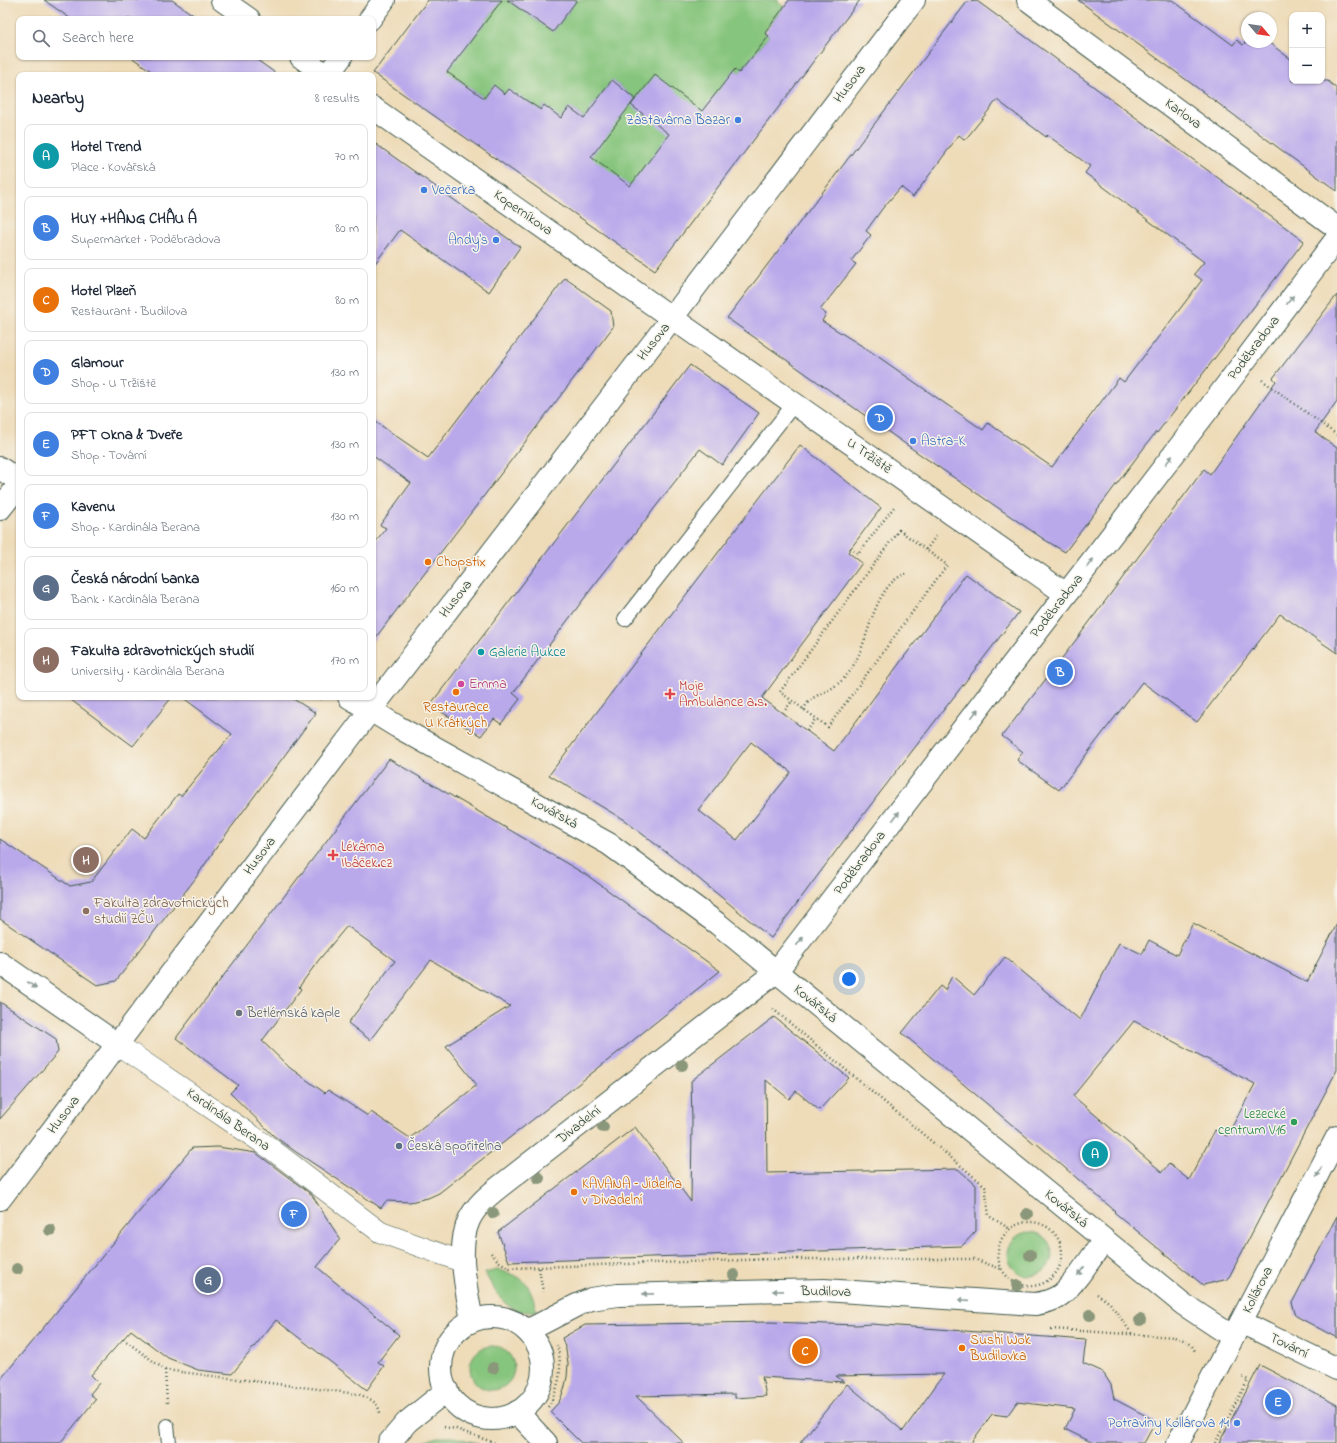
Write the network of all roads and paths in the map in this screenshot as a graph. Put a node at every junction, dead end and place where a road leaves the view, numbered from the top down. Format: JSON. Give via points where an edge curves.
{"nodes":[{"id":1,"x":222,"y":0,"type":"edge"},
{"id":2,"x":384,"y":0,"type":"edge"},
{"id":3,"x":914,"y":0,"type":"edge"},
{"id":4,"x":1028,"y":0,"type":"edge"},
{"id":5,"x":245,"y":16,"type":"edge"},
{"id":6,"x":372,"y":16,"type":"edge"},
{"id":7,"x":306,"y":60,"type":"edge"},
{"id":8,"x":338,"y":60,"type":"edge"},
{"id":9,"x":322,"y":72,"type":"edge"},
{"id":10,"x":328,"y":72,"type":"edge"},
{"id":11,"x":376,"y":110,"type":"edge"},
{"id":12,"x":1337,"y":228,"type":"edge"},
{"id":13,"x":1337,"y":238,"type":"edge"},
{"id":14,"x":672,"y":318,"type":"junction"},
{"id":15,"x":1241,"y":364,"type":"junction"},
{"id":16,"x":794,"y":404,"type":"junction"},
{"id":17,"x":1337,"y":435,"type":"edge"},
{"id":18,"x":0,"y":468,"type":"edge"},
{"id":19,"x":16,"y":479,"type":"edge"},
{"id":20,"x":16,"y":489,"type":"edge"},
{"id":21,"x":896,"y":505,"type":"dead end"},
{"id":22,"x":0,"y":509,"type":"edge"},
{"id":23,"x":937,"y":534,"type":"dead end"},
{"id":24,"x":850,"y":548,"type":"dead end"},
{"id":25,"x":926,"y":550,"type":"junction"},
{"id":26,"x":907,"y":573,"type":"dead end"},
{"id":27,"x":1066,"y":594,"type":"junction"},
{"id":28,"x":625,"y":619,"type":"dead end"},
{"id":29,"x":354,"y":700,"type":"edge"},
{"id":30,"x":792,"y":700,"type":"junction"},
{"id":31,"x":804,"y":710,"type":"junction"},
{"id":32,"x":370,"y":711,"type":"junction"},
{"id":33,"x":783,"y":713,"type":"dead end"},
{"id":34,"x":816,"y":718,"type":"junction"},
{"id":35,"x":806,"y":731,"type":"dead end"},
{"id":36,"x":0,"y":963,"type":"edge"},
{"id":37,"x":776,"y":972,"type":"junction"},
{"id":38,"x":797,"y":990,"type":"junction"},
{"id":39,"x":773,"y":1009,"type":"junction"},
{"id":40,"x":767,"y":1014,"type":"dead end"},
{"id":41,"x":117,"y":1044,"type":"junction"},
{"id":42,"x":1337,"y":1137,"type":"edge"},
{"id":43,"x":0,"y":1199,"type":"edge"},
{"id":44,"x":1010,"y":1229,"type":"junction"},
{"id":45,"x":1104,"y":1240,"type":"junction"},
{"id":46,"x":489,"y":1248,"type":"dead end"},
{"id":47,"x":463,"y":1262,"type":"junction"},
{"id":48,"x":540,"y":1268,"type":"junction"},
{"id":49,"x":1001,"y":1269,"type":"junction"},
{"id":50,"x":1068,"y":1273,"type":"junction"},
{"id":51,"x":544,"y":1297,"type":"dead end"},
{"id":52,"x":472,"y":1321,"type":"junction"},
{"id":53,"x":1044,"y":1329,"type":"dead end"},
{"id":54,"x":1237,"y":1329,"type":"junction"},
{"id":55,"x":528,"y":1331,"type":"junction"},
{"id":56,"x":1132,"y":1334,"type":"junction"},
{"id":57,"x":123,"y":1339,"type":"dead end"},
{"id":58,"x":557,"y":1343,"type":"dead end"},
{"id":59,"x":1219,"y":1366,"type":"junction"},
{"id":60,"x":1337,"y":1369,"type":"edge"},
{"id":61,"x":166,"y":1370,"type":"junction"},
{"id":62,"x":447,"y":1390,"type":"junction"},
{"id":63,"x":358,"y":1394,"type":"dead end"},
{"id":64,"x":546,"y":1410,"type":"dead end"},
{"id":65,"x":517,"y":1412,"type":"junction"},
{"id":66,"x":167,"y":1426,"type":"joint"},
{"id":67,"x":438,"y":1429,"type":"dead end"},
{"id":68,"x":169,"y":1443,"type":"edge"},
{"id":69,"x":389,"y":1443,"type":"edge"},
{"id":70,"x":495,"y":1443,"type":"edge"},
{"id":71,"x":546,"y":1443,"type":"edge"},
{"id":72,"x":1178,"y":1443,"type":"edge"},
{"id":73,"x":1214,"y":1443,"type":"edge"}],
"edges":[{"from":1,"to":5,"type":"street"},
{"from":2,"to":6,"type":"street"},
{"from":3,"to":14,"type":"street","name":"Husova"},
{"from":4,"to":12,"type":"street","name":"Karlova"},
{"from":7,"to":9,"type":"street"},
{"from":8,"to":10,"type":"street"},
{"from":11,"to":14,"type":"street","name":"Koperníkova"},
{"from":15,"to":13,"type":"street","name":"Poděbradova","one_way":true},
{"from":14,"to":16,"type":"street","name":"U Tržiště"},
{"from":14,"to":32,"type":"street","name":"Husova"},
{"from":15,"to":17,"type":"path"},
{"from":27,"to":15,"type":"street","name":"Poděbradova","one_way":true},
{"from":16,"to":27,"type":"street","name":"U Tržiště"},
{"from":16,"to":28,"type":"lane"},
{"from":18,"to":19,"type":"street"},
{"from":20,"to":22,"type":"street"},
{"from":21,"to":24,"type":"path","via":[[858,554]]},
{"from":23,"to":25,"type":"path"},
{"from":25,"to":30,"type":"path","via":[[899,530],[780,692]]},
{"from":25,"to":34,"type":"path","via":[[947,565],[828,727]]},
{"from":26,"to":31,"type":"path","via":[[894,579],[882,594],[861,652],[850,672],[838,684],[810,699]]},
{"from":37,"to":27,"type":"street","name":"Poděbradova","one_way":true},
{"from":29,"to":32,"type":"street","name":"Kovářská"},
{"from":30,"to":31,"type":"path"},
{"from":30,"to":33,"type":"path"},
{"from":31,"to":34,"type":"path"},
{"from":32,"to":37,"type":"street","name":"Kovářská","via":[[609,844],[718,924]]},
{"from":32,"to":41,"type":"street","name":"Husova"},
{"from":34,"to":35,"type":"path"},
{"from":36,"to":41,"type":"street","name":"Kardinála Berana","one_way":true},
{"from":37,"to":38,"type":"street","name":"Kovářská"},
{"from":37,"to":47,"type":"street","name":"Divadelní","via":[[482,1201],[469,1220]]},
{"from":38,"to":39,"type":"path"},
{"from":38,"to":45,"type":"street","name":"Kovářská"},
{"from":39,"to":40,"type":"path"},
{"from":39,"to":44,"type":"path","via":[[985,1186],[989,1216]]},
{"from":41,"to":43,"type":"street","name":"Husova"},
{"from":41,"to":47,"type":"street","name":"Kardinála Berana","via":[[270,1148],[380,1232]]},
{"from":42,"to":54,"type":"street","name":"Kollárova","one_way":true},
{"from":44,"to":49,"type":"path","via":[[1001,1241],[998,1255]]},
{"from":44,"to":50,"type":"path","via":[[1024,1223],[1039,1223],[1053,1231],[1061,1244],[1062,1258]]},
{"from":45,"to":50,"type":"street","name":"Budilova","one_way":true},
{"from":45,"to":54,"type":"street","name":"Kovářská","via":[[1183,1304]]},
{"from":46,"to":48,"type":"path","via":[[498,1261],[509,1268]]},
{"from":47,"to":52,"type":"street","name":"Divadelní"},
{"from":48,"to":49,"type":"path","via":[[772,1259],[974,1259]]},
{"from":48,"to":51,"type":"path"},
{"from":49,"to":50,"type":"path","via":[[1010,1280],[1022,1286],[1036,1286],[1049,1281],[1058,1271]]},
{"from":50,"to":55,"type":"street","name":"Budilova","one_way":true,"via":[[1060,1296],[1035,1304],[824,1290],[618,1295],[591,1299]]},
{"from":50,"to":56,"type":"path","via":[[1110,1303]]},
{"from":52,"to":55,"type":"street","via":[[489,1317],[505,1319]]},
{"from":52,"to":62,"type":"street","via":[[457,1332],[446,1346],[442,1373]]},
{"from":53,"to":56,"type":"path"},
{"from":54,"to":59,"type":"street","name":"Kollárova"},
{"from":54,"to":60,"type":"street","name":"Tovární"},
{"from":55,"to":65,"type":"street","via":[[541,1353],[542,1379],[536,1395]]},
{"from":56,"to":59,"type":"path","via":[[1185,1340],[1193,1346],[1196,1357]]},
{"from":57,"to":61,"type":"path"},
{"from":58,"to":64,"type":"path","via":[[561,1358],[560,1376],[556,1391]]},
{"from":59,"to":72,"type":"street","name":"Kollárova"},
{"from":59,"to":73,"type":"path","via":[[1248,1380]]},
{"from":61,"to":63,"type":"path"},
{"from":61,"to":66,"type":"path"},
{"from":62,"to":65,"type":"street","via":[[451,1398],[464,1410],[481,1418],[500,1418]]},
{"from":62,"to":69,"type":"street","via":[[407,1422]]},
{"from":65,"to":71,"type":"street"},
{"from":66,"to":68,"type":"lane"},
{"from":67,"to":70,"type":"path","via":[[456,1429]]}]}
